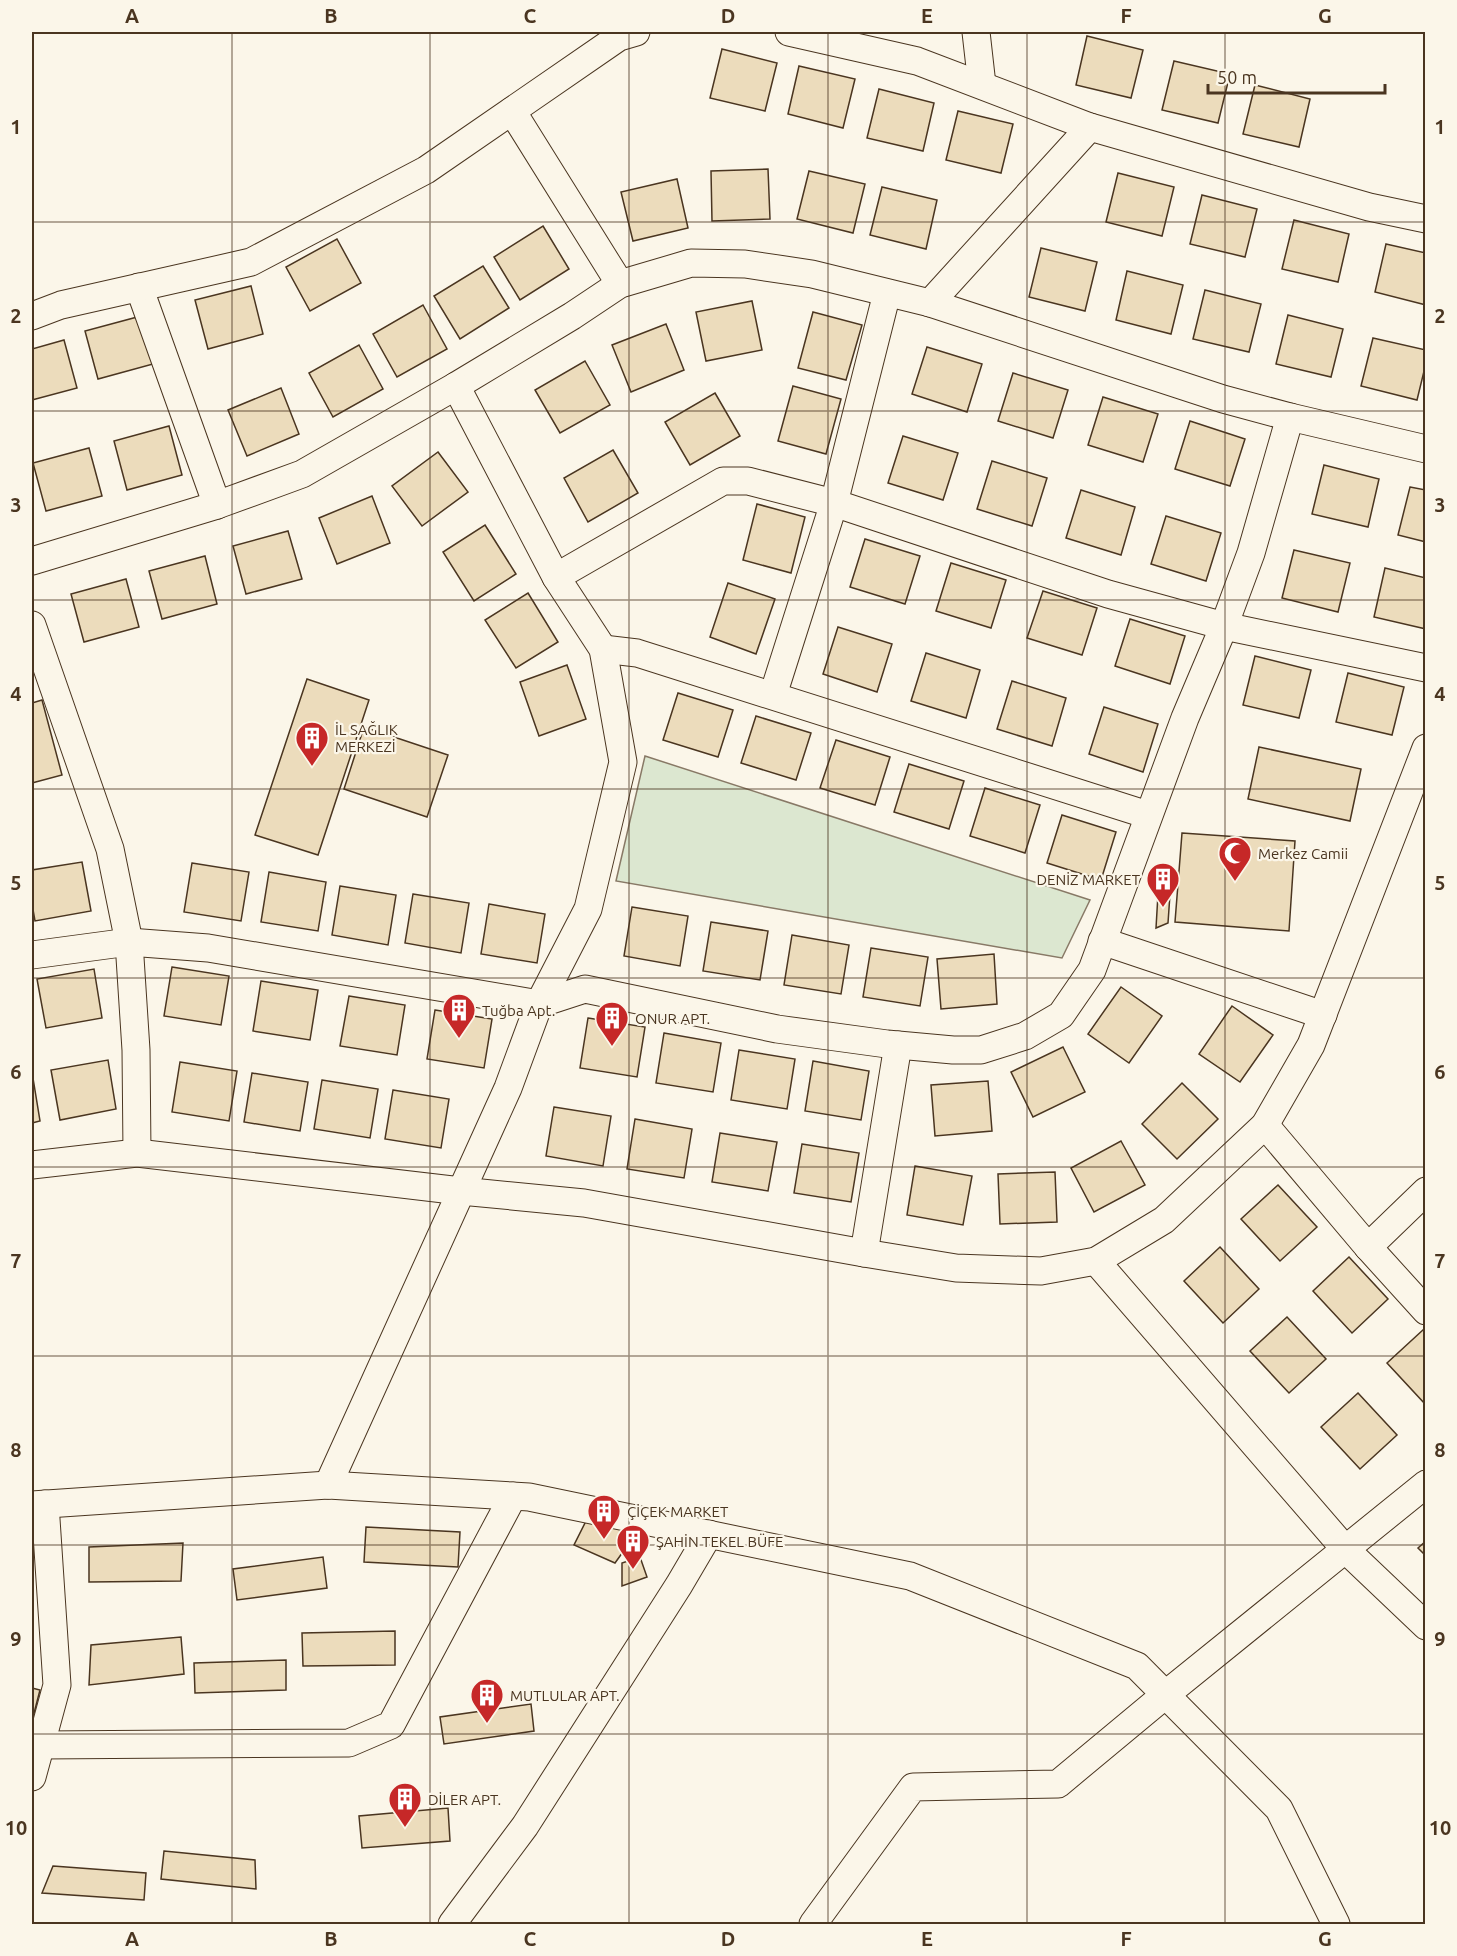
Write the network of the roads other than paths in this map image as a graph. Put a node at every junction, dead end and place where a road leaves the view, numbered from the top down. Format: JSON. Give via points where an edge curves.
{"nodes":[{"id":1,"x":636,"y":32,"type":"edge"},
{"id":2,"x":789,"y":32,"type":"edge"},
{"id":3,"x":976,"y":32,"type":"edge"},
{"id":4,"x":982,"y":86,"type":"junction"},
{"id":5,"x":512,"y":111,"type":"junction"},
{"id":6,"x":1090,"y":127,"type":"junction"},
{"id":7,"x":1425,"y":219,"type":"edge"},
{"id":8,"x":620,"y":284,"type":"junction"},
{"id":9,"x":139,"y":287,"type":"junction"},
{"id":10,"x":887,"y":292,"type":"junction"},
{"id":11,"x":930,"y":303,"type":"junction"},
{"id":12,"x":32,"y":316,"type":"edge"},
{"id":13,"x":456,"y":386,"type":"junction"},
{"id":14,"x":1290,"y":417,"type":"junction"},
{"id":15,"x":1425,"y":449,"type":"edge"},
{"id":16,"x":834,"y":502,"type":"junction"},
{"id":17,"x":217,"y":505,"type":"junction"},
{"id":18,"x":32,"y":561,"type":"edge"},
{"id":19,"x":556,"y":577,"type":"junction"},
{"id":20,"x":32,"y":625,"type":"edge"},
{"id":21,"x":1224,"y":626,"type":"junction"},
{"id":22,"x":603,"y":649,"type":"junction"},
{"id":23,"x":1425,"y":668,"type":"edge"},
{"id":24,"x":773,"y":695,"type":"junction"},
{"id":25,"x":1425,"y":748,"type":"edge"},
{"id":26,"x":1148,"y":815,"type":"junction"},
{"id":27,"x":1102,"y":941,"type":"junction"},
{"id":28,"x":129,"y":942,"type":"junction"},
{"id":29,"x":32,"y":955,"type":"edge"},
{"id":30,"x":539,"y":1004,"type":"junction"},
{"id":31,"x":1323,"y":1015,"type":"junction"},
{"id":32,"x":898,"y":1045,"type":"junction"},
{"id":33,"x":1265,"y":1125,"type":"junction"},
{"id":34,"x":137,"y":1153,"type":"junction"},
{"id":35,"x":32,"y":1165,"type":"edge"},
{"id":36,"x":461,"y":1191,"type":"junction"},
{"id":37,"x":1425,"y":1191,"type":"edge"},
{"id":38,"x":1368,"y":1247,"type":"junction"},
{"id":39,"x":864,"y":1253,"type":"junction"},
{"id":40,"x":1096,"y":1261,"type":"junction"},
{"id":41,"x":1425,"y":1311,"type":"edge"},
{"id":42,"x":1425,"y":1484,"type":"edge"},
{"id":43,"x":328,"y":1485,"type":"junction"},
{"id":44,"x":513,"y":1496,"type":"junction"},
{"id":45,"x":38,"y":1504,"type":"edge"},
{"id":46,"x":709,"y":1534,"type":"junction"},
{"id":47,"x":1345,"y":1549,"type":"junction"},
{"id":48,"x":1425,"y":1626,"type":"edge"},
{"id":49,"x":1165,"y":1695,"type":"junction"},
{"id":50,"x":40,"y":1745,"type":"junction"},
{"id":51,"x":32,"y":1777,"type":"edge"},
{"id":52,"x":453,"y":1924,"type":"edge"},
{"id":53,"x":813,"y":1924,"type":"edge"},
{"id":54,"x":1336,"y":1924,"type":"edge"}],
"edges":[{"from":1,"to":5,"type":"street","via":[[619,37]]},
{"from":2,"to":4,"type":"street","via":[[917,61]]},
{"from":3,"to":4,"type":"street"},
{"from":4,"to":6,"type":"street"},
{"from":5,"to":8,"type":"street"},
{"from":5,"to":9,"type":"street","via":[[426,170],[251,262]]},
{"from":6,"to":7,"type":"street","via":[[1369,207]]},
{"from":6,"to":11,"type":"street"},
{"from":8,"to":10,"type":"street","via":[[691,263],[745,264],[812,274]]},
{"from":8,"to":13,"type":"street"},
{"from":9,"to":12,"type":"street","via":[[61,305]]},
{"from":9,"to":17,"type":"street"},
{"from":10,"to":11,"type":"street"},
{"from":10,"to":16,"type":"street"},
{"from":11,"to":14,"type":"street","via":[[1223,399]]},
{"from":13,"to":17,"type":"street","via":[[302,474]]},
{"from":13,"to":19,"type":"street"},
{"from":14,"to":15,"type":"street"},
{"from":14,"to":21,"type":"street","via":[[1251,553]]},
{"from":16,"to":19,"type":"street","via":[[748,481],[723,481]]},
{"from":16,"to":21,"type":"street","via":[[1108,594]]},
{"from":16,"to":24,"type":"street"},
{"from":17,"to":18,"type":"street"},
{"from":19,"to":22,"type":"street"},
{"from":20,"to":28,"type":"street","via":[[110,849]]},
{"from":21,"to":23,"type":"street"},
{"from":21,"to":26,"type":"street"},
{"from":22,"to":24,"type":"street","via":[[637,653]]},
{"from":22,"to":30,"type":"street","via":[[623,762],[588,909]]},
{"from":24,"to":26,"type":"street"},
{"from":25,"to":31,"type":"street"},
{"from":26,"to":27,"type":"street"},
{"from":27,"to":31,"type":"street"},
{"from":27,"to":32,"type":"street","via":[[1092,970],[1061,1015],[1026,1036],[981,1050]]},
{"from":28,"to":29,"type":"street"},
{"from":28,"to":30,"type":"street","via":[[208,948]]},
{"from":28,"to":34,"type":"street"},
{"from":30,"to":32,"type":"street","via":[[585,989],[777,1029]]},
{"from":30,"to":36,"type":"street","via":[[508,1088]]},
{"from":31,"to":33,"type":"street","via":[[1311,1045]]},
{"from":32,"to":39,"type":"street"},
{"from":33,"to":38,"type":"street"},
{"from":33,"to":40,"type":"street","via":[[1164,1220]]},
{"from":34,"to":35,"type":"street"},
{"from":34,"to":36,"type":"street"},
{"from":36,"to":39,"type":"street","via":[[584,1203]]},
{"from":36,"to":43,"type":"street"},
{"from":37,"to":38,"type":"street"},
{"from":38,"to":41,"type":"street"},
{"from":39,"to":40,"type":"street","via":[[956,1268],[1041,1271]]},
{"from":40,"to":47,"type":"street"},
{"from":42,"to":47,"type":"street"},
{"from":43,"to":44,"type":"street"},
{"from":43,"to":45,"type":"street"},
{"from":44,"to":46,"type":"street"},
{"from":44,"to":50,"type":"street","via":[[392,1725],[349,1743]]},
{"from":45,"to":50,"type":"street","via":[[57,1685]]},
{"from":46,"to":49,"type":"street","via":[[910,1576],[1137,1666]]},
{"from":46,"to":52,"type":"street","via":[[525,1826]]},
{"from":47,"to":48,"type":"street"},
{"from":47,"to":49,"type":"street"},
{"from":49,"to":53,"type":"street","via":[[1058,1784],[913,1787]]},
{"from":49,"to":54,"type":"street","via":[[1279,1809]]},
{"from":50,"to":51,"type":"street"}]}
